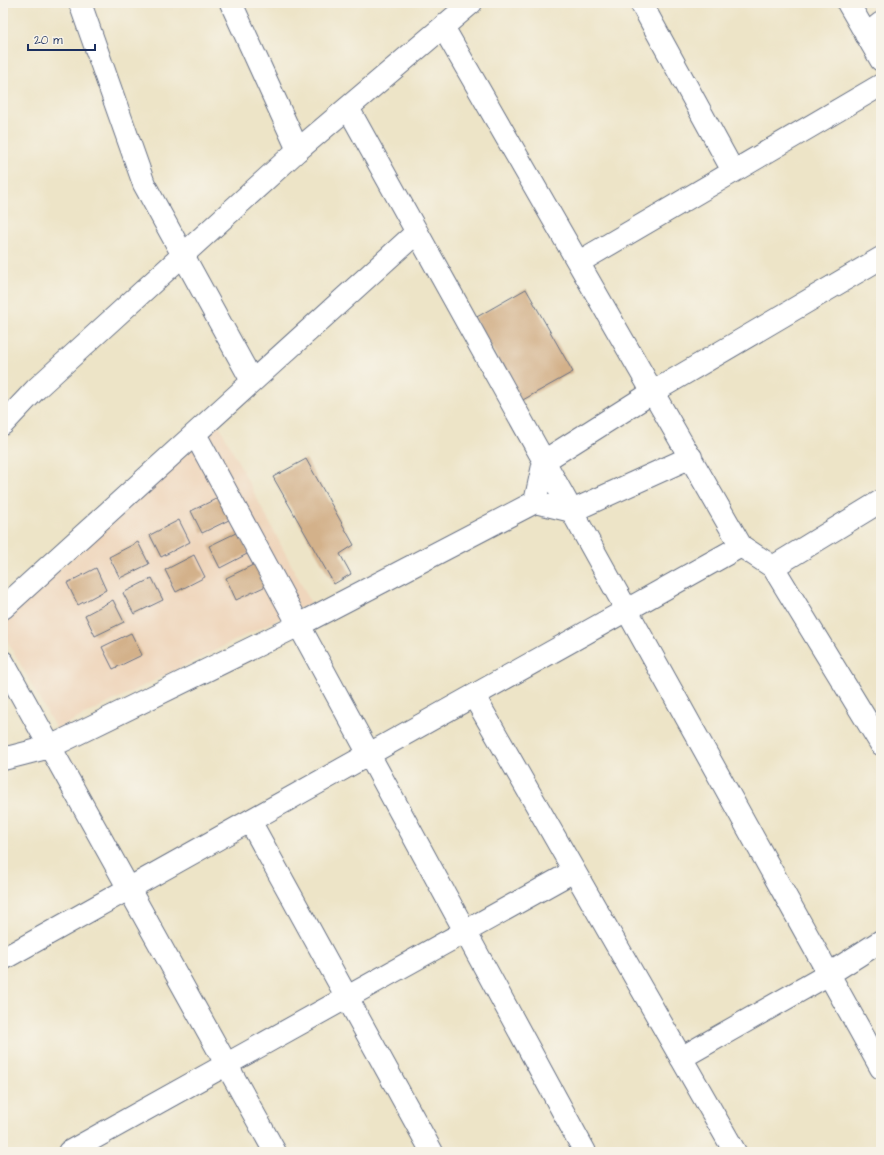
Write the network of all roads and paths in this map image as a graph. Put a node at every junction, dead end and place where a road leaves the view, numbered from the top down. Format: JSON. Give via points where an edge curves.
{"nodes":[{"id":1,"x":80,"y":3,"type":"edge"},
{"id":2,"x":231,"y":3,"type":"edge"},
{"id":3,"x":471,"y":3,"type":"edge"},
{"id":4,"x":641,"y":3,"type":"edge"},
{"id":5,"x":848,"y":3,"type":"edge"},
{"id":6,"x":443,"y":27,"type":"junction"},
{"id":7,"x":874,"y":29,"type":"edge"},
{"id":8,"x":881,"y":60,"type":"edge"},
{"id":9,"x":881,"y":85,"type":"edge"},
{"id":10,"x":348,"y":108,"type":"junction"},
{"id":11,"x":298,"y":150,"type":"junction"},
{"id":12,"x":734,"y":171,"type":"junction"},
{"id":13,"x":417,"y":232,"type":"junction"},
{"id":14,"x":183,"y":255,"type":"junction"},
{"id":15,"x":881,"y":258,"type":"edge"},
{"id":16,"x":578,"y":262,"type":"junction"},
{"id":17,"x":252,"y":381,"type":"junction"},
{"id":18,"x":653,"y":392,"type":"junction"},
{"id":19,"x":3,"y":424,"type":"edge"},
{"id":20,"x":195,"y":434,"type":"junction"},
{"id":21,"x":691,"y":457,"type":"junction"},
{"id":22,"x":544,"y":461,"type":"junction"},
{"id":23,"x":881,"y":501,"type":"edge"},
{"id":24,"x":535,"y":502,"type":"junction"},
{"id":25,"x":572,"y":511,"type":"junction"},
{"id":26,"x":742,"y":546,"type":"junction"},
{"id":27,"x":773,"y":567,"type":"junction"},
{"id":28,"x":3,"y":608,"type":"edge"},
{"id":29,"x":627,"y":610,"type":"junction"},
{"id":30,"x":299,"y":625,"type":"junction"},
{"id":31,"x":3,"y":662,"type":"edge"},
{"id":32,"x":474,"y":696,"type":"junction"},
{"id":33,"x":881,"y":744,"type":"edge"},
{"id":34,"x":50,"y":747,"type":"junction"},
{"id":35,"x":369,"y":754,"type":"junction"},
{"id":36,"x":3,"y":758,"type":"edge"},
{"id":37,"x":250,"y":821,"type":"junction"},
{"id":38,"x":574,"y":871,"type":"junction"},
{"id":39,"x":129,"y":888,"type":"junction"},
{"id":40,"x":465,"y":931,"type":"junction"},
{"id":41,"x":881,"y":941,"type":"edge"},
{"id":42,"x":3,"y":959,"type":"edge"},
{"id":43,"x":829,"y":974,"type":"junction"},
{"id":44,"x":346,"y":998,"type":"junction"},
{"id":45,"x":681,"y":1058,"type":"junction"},
{"id":46,"x":226,"y":1064,"type":"junction"},
{"id":47,"x":881,"y":1068,"type":"edge"},
{"id":48,"x":69,"y":1152,"type":"edge"},
{"id":49,"x":275,"y":1152,"type":"edge"},
{"id":50,"x":432,"y":1152,"type":"edge"},
{"id":51,"x":585,"y":1152,"type":"edge"},
{"id":52,"x":735,"y":1152,"type":"edge"}],
"edges":[{"from":1,"to":14,"type":"street","via":[[144,184]]},
{"from":2,"to":11,"type":"street"},
{"from":3,"to":6,"type":"street"},
{"from":4,"to":12,"type":"street"},
{"from":5,"to":7,"type":"street"},
{"from":6,"to":10,"type":"street"},
{"from":6,"to":16,"type":"street"},
{"from":7,"to":8,"type":"street"},
{"from":9,"to":12,"type":"street"},
{"from":10,"to":11,"type":"street"},
{"from":10,"to":13,"type":"street"},
{"from":11,"to":14,"type":"street"},
{"from":12,"to":16,"type":"street"},
{"from":13,"to":17,"type":"street"},
{"from":13,"to":22,"type":"street"},
{"from":14,"to":17,"type":"street"},
{"from":14,"to":19,"type":"street","via":[[36,389]]},
{"from":15,"to":18,"type":"street"},
{"from":16,"to":18,"type":"street"},
{"from":17,"to":20,"type":"street"},
{"from":18,"to":21,"type":"street"},
{"from":18,"to":22,"type":"street"},
{"from":20,"to":28,"type":"street"},
{"from":20,"to":30,"type":"street"},
{"from":21,"to":25,"type":"street"},
{"from":21,"to":26,"type":"street"},
{"from":22,"to":24,"type":"street"},
{"from":22,"to":25,"type":"street"},
{"from":23,"to":27,"type":"street"},
{"from":24,"to":25,"type":"street"},
{"from":24,"to":30,"type":"street"},
{"from":25,"to":29,"type":"street"},
{"from":26,"to":27,"type":"street"},
{"from":26,"to":29,"type":"street"},
{"from":27,"to":33,"type":"street"},
{"from":29,"to":32,"type":"street"},
{"from":29,"to":43,"type":"street"},
{"from":30,"to":34,"type":"street"},
{"from":30,"to":35,"type":"street"},
{"from":31,"to":34,"type":"street"},
{"from":32,"to":35,"type":"street"},
{"from":32,"to":38,"type":"street"},
{"from":34,"to":36,"type":"street"},
{"from":34,"to":39,"type":"street"},
{"from":35,"to":37,"type":"street"},
{"from":35,"to":40,"type":"street"},
{"from":37,"to":39,"type":"street"},
{"from":37,"to":44,"type":"street"},
{"from":38,"to":40,"type":"street"},
{"from":38,"to":45,"type":"street"},
{"from":39,"to":42,"type":"street"},
{"from":39,"to":46,"type":"street"},
{"from":40,"to":44,"type":"street"},
{"from":40,"to":51,"type":"street"},
{"from":41,"to":43,"type":"street"},
{"from":43,"to":45,"type":"street"},
{"from":43,"to":47,"type":"street"},
{"from":44,"to":46,"type":"street"},
{"from":44,"to":50,"type":"street"},
{"from":45,"to":52,"type":"street"},
{"from":46,"to":48,"type":"street"},
{"from":46,"to":49,"type":"street"}]}
